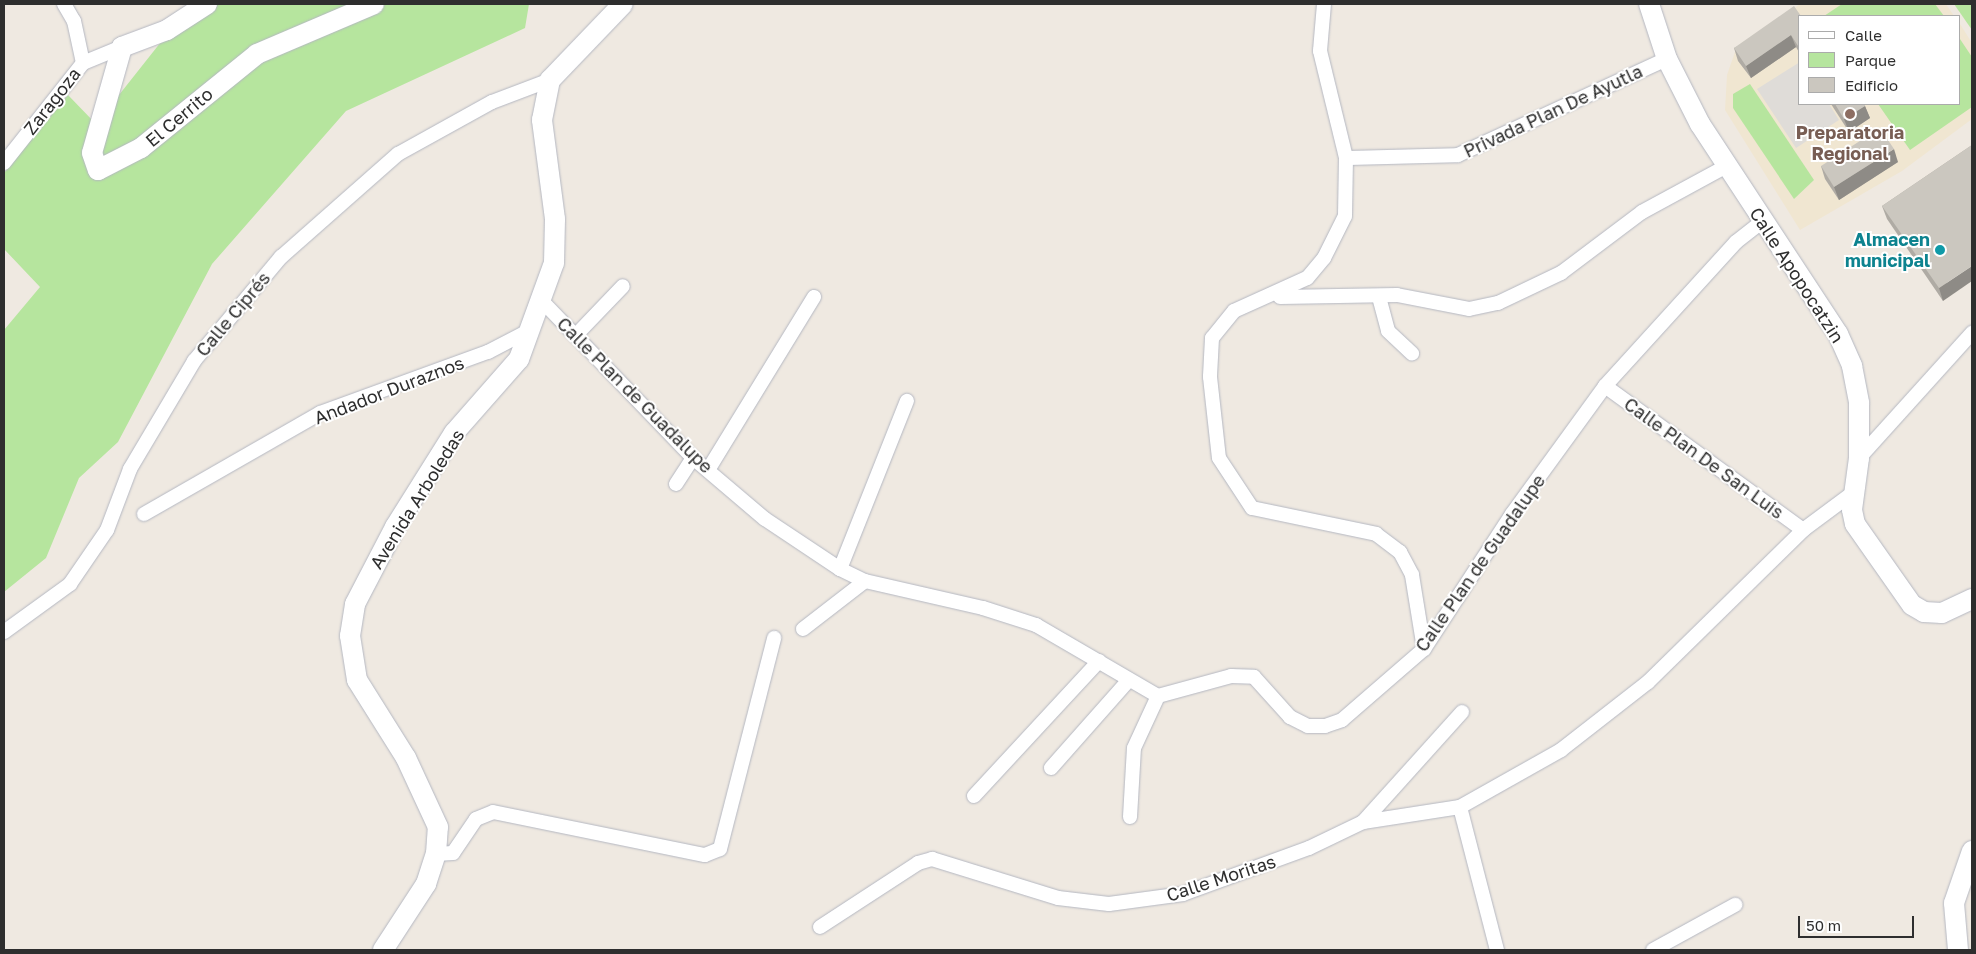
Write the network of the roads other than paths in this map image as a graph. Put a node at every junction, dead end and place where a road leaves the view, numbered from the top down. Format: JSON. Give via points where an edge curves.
{"nodes":[{"id":1,"x":64,"y":4,"type":"edge"},
{"id":2,"x":206,"y":4,"type":"edge"},
{"id":3,"x":374,"y":4,"type":"edge"},
{"id":4,"x":622,"y":4,"type":"edge"},
{"id":5,"x":1324,"y":4,"type":"edge"},
{"id":6,"x":1649,"y":4,"type":"edge"},
{"id":7,"x":122,"y":47,"type":"junction"},
{"id":8,"x":1667,"y":59,"type":"junction"},
{"id":9,"x":83,"y":63,"type":"junction"},
{"id":10,"x":550,"y":80,"type":"junction"},
{"id":11,"x":1346,"y":158,"type":"junction"},
{"id":12,"x":4,"y":163,"type":"edge"},
{"id":13,"x":1726,"y":167,"type":"junction"},
{"id":14,"x":1763,"y":221,"type":"junction"},
{"id":15,"x":623,"y":286,"type":"dead end"},
{"id":16,"x":814,"y":297,"type":"dead end"},
{"id":17,"x":1271,"y":297,"type":"junction"},
{"id":18,"x":1379,"y":297,"type":"junction"},
{"id":19,"x":543,"y":302,"type":"junction"},
{"id":20,"x":532,"y":328,"type":"junction"},
{"id":21,"x":577,"y":334,"type":"junction"},
{"id":22,"x":1972,"y":334,"type":"edge"},
{"id":23,"x":1412,"y":353,"type":"dead end"},
{"id":24,"x":1605,"y":386,"type":"junction"},
{"id":25,"x":907,"y":401,"type":"dead end"},
{"id":26,"x":694,"y":458,"type":"junction"},
{"id":27,"x":1859,"y":458,"type":"junction"},
{"id":28,"x":708,"y":470,"type":"junction"},
{"id":29,"x":676,"y":484,"type":"dead end"},
{"id":30,"x":1854,"y":492,"type":"junction"},
{"id":31,"x":144,"y":514,"type":"dead end"},
{"id":32,"x":1803,"y":530,"type":"junction"},
{"id":33,"x":840,"y":569,"type":"junction"},
{"id":34,"x":865,"y":581,"type":"junction"},
{"id":35,"x":1972,"y":599,"type":"edge"},
{"id":36,"x":803,"y":629,"type":"dead end"},
{"id":37,"x":4,"y":632,"type":"edge"},
{"id":38,"x":774,"y":638,"type":"dead end"},
{"id":39,"x":1424,"y":649,"type":"junction"},
{"id":40,"x":1099,"y":661,"type":"junction"},
{"id":41,"x":1128,"y":680,"type":"junction"},
{"id":42,"x":1158,"y":696,"type":"junction"},
{"id":43,"x":1462,"y":712,"type":"dead end"},
{"id":44,"x":1051,"y":768,"type":"dead end"},
{"id":45,"x":974,"y":796,"type":"dead end"},
{"id":46,"x":1460,"y":807,"type":"junction"},
{"id":47,"x":1130,"y":817,"type":"dead end"},
{"id":48,"x":1364,"y":822,"type":"junction"},
{"id":49,"x":1972,"y":851,"type":"edge"},
{"id":50,"x":436,"y":854,"type":"junction"},
{"id":51,"x":1735,"y":905,"type":"dead end"},
{"id":52,"x":820,"y":927,"type":"dead end"},
{"id":53,"x":383,"y":950,"type":"edge"},
{"id":54,"x":1498,"y":950,"type":"edge"},
{"id":55,"x":1653,"y":950,"type":"edge"},
{"id":56,"x":1958,"y":950,"type":"edge"}],
"edges":[{"from":1,"to":9,"type":"street","via":[[74,21]]},
{"from":2,"to":7,"type":"main road","via":[[167,30]]},
{"from":3,"to":7,"type":"main road","name":"El Cerrito","via":[[257,54],[140,148],[98,170],[92,152]]},
{"from":4,"to":10,"type":"main road"},
{"from":5,"to":11,"type":"street","via":[[1320,51]]},
{"from":6,"to":8,"type":"main road","name":"Calle Apopocatzin"},
{"from":7,"to":9,"type":"street"},
{"from":8,"to":11,"type":"street","name":"Privada Plan De Ayutla","via":[[1458,155]]},
{"from":8,"to":13,"type":"main road","name":"Calle Apopocatzin"},
{"from":9,"to":12,"type":"street","name":"Zaragoza"},
{"from":10,"to":19,"type":"main road","name":"Avenida Arboledas","via":[[542,120],[555,246]]},
{"from":10,"to":37,"type":"street","name":"Calle Ciprés","via":[[492,102],[398,154],[281,257],[194,361],[130,469],[108,530],[81,568],[56,598]]},
{"from":11,"to":17,"type":"street","via":[[1345,216],[1324,258],[1296,287]]},
{"from":13,"to":14,"type":"main road","name":"Calle Apopocatzin"},
{"from":13,"to":18,"type":"street","via":[[1642,212],[1561,273],[1498,303],[1458,308],[1408,296]]},
{"from":14,"to":24,"type":"street","name":"Calle Plan de Guadalupe","via":[[1736,242]]},
{"from":14,"to":27,"type":"main road","name":"Calle Apopocatzin","via":[[1838,334],[1852,366],[1859,403]]},
{"from":15,"to":21,"type":"street"},
{"from":16,"to":28,"type":"street"},
{"from":17,"to":18,"type":"street"},
{"from":17,"to":39,"type":"street","via":[[1234,311],[1212,338],[1210,377],[1219,458],[1252,508],[1376,534],[1400,552],[1415,585]]},
{"from":18,"to":23,"type":"street","via":[[1388,331]]},
{"from":19,"to":20,"type":"main road","name":"Avenida Arboledas"},
{"from":19,"to":21,"type":"street","name":"Calle Plan de Guadalupe"},
{"from":20,"to":31,"type":"street","name":"Andador Duraznos","via":[[488,352],[320,413]]},
{"from":20,"to":50,"type":"main road","name":"Avenida Arboledas","via":[[519,359],[454,434],[432,466],[355,604],[350,636],[357,680],[435,815]]},
{"from":21,"to":26,"type":"street","name":"Calle Plan de Guadalupe"},
{"from":22,"to":27,"type":"street"},
{"from":24,"to":32,"type":"street","name":"Calle Plan De San Luis"},
{"from":24,"to":39,"type":"street","name":"Calle Plan de Guadalupe","via":[[1512,514]]},
{"from":25,"to":33,"type":"street"},
{"from":26,"to":28,"type":"street","name":"Calle Plan de Guadalupe"},
{"from":26,"to":29,"type":"street"},
{"from":27,"to":30,"type":"main road","name":"Calle Apopocatzin"},
{"from":28,"to":33,"type":"street","name":"Calle Plan de Guadalupe","via":[[765,519]]},
{"from":30,"to":32,"type":"street"},
{"from":30,"to":35,"type":"main road","name":"Calle Apopocatzin","via":[[1855,524],[1912,605],[1942,613]]},
{"from":32,"to":46,"type":"street","via":[[1648,682],[1560,750]]},
{"from":33,"to":34,"type":"street","name":"Calle Plan de Guadalupe"},
{"from":34,"to":36,"type":"street"},
{"from":34,"to":40,"type":"street","name":"Calle Plan de Guadalupe","via":[[982,608],[1036,626]]},
{"from":38,"to":50,"type":"street","via":[[720,850],[705,855],[493,812],[476,819],[451,854]]},
{"from":39,"to":42,"type":"street","name":"Calle Plan de Guadalupe","via":[[1342,720],[1324,726],[1298,723],[1254,677],[1243,675]]},
{"from":40,"to":41,"type":"street","name":"Calle Plan de Guadalupe"},
{"from":40,"to":45,"type":"street"},
{"from":41,"to":42,"type":"street","name":"Calle Plan de Guadalupe"},
{"from":41,"to":44,"type":"street"},
{"from":42,"to":47,"type":"street","via":[[1134,748]]},
{"from":43,"to":48,"type":"street"},
{"from":46,"to":48,"type":"street","name":"Calle Moritas"},
{"from":46,"to":54,"type":"street"},
{"from":48,"to":52,"type":"street","name":"Calle Moritas","via":[[1309,848],[1183,894],[1109,904],[1058,898],[932,859],[918,863]]},
{"from":49,"to":56,"type":"main road","via":[[1954,903]]},
{"from":50,"to":53,"type":"main road","name":"Avenida Arboledas","via":[[426,884]]},
{"from":51,"to":55,"type":"street"}]}
